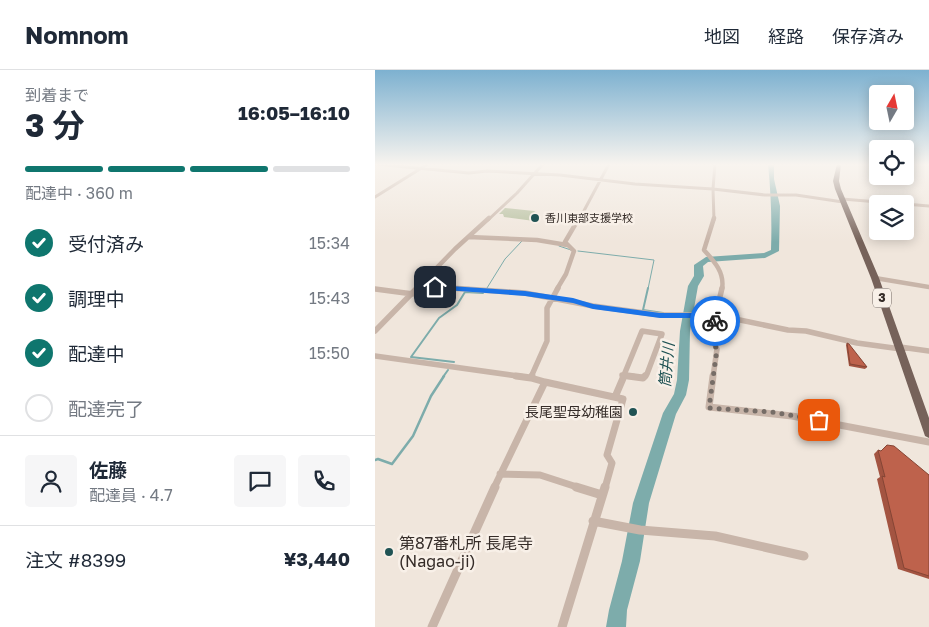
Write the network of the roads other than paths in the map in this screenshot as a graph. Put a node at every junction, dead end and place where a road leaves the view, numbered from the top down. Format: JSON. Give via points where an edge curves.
{"nodes":[{"id":1,"x":713,"y":189,"type":"edge"},
{"id":2,"x":386,"y":190,"type":"edge"},
{"id":3,"x":517,"y":190,"type":"edge"},
{"id":4,"x":596,"y":190,"type":"edge"},
{"id":5,"x":722,"y":190,"type":"edge"},
{"id":6,"x":839,"y":190,"type":"edge"},
{"id":7,"x":375,"y":197,"type":"edge"},
{"id":8,"x":843,"y":200,"type":"junction"},
{"id":9,"x":869,"y":202,"type":"edge"},
{"id":10,"x":914,"y":205,"type":"edge"},
{"id":11,"x":929,"y":206,"type":"edge"},
{"id":12,"x":469,"y":237,"type":"junction"},
{"id":13,"x":567,"y":244,"type":"junction"},
{"id":14,"x":875,"y":278,"type":"junction"},
{"id":15,"x":420,"y":286,"type":"junction"},
{"id":16,"x":929,"y":287,"type":"edge"},
{"id":17,"x":375,"y":289,"type":"edge"},
{"id":18,"x":413,"y":294,"type":"junction"},
{"id":19,"x":553,"y":298,"type":"junction"},
{"id":20,"x":716,"y":315,"type":"junction"},
{"id":21,"x":375,"y":332,"type":"edge"},
{"id":22,"x":900,"y":348,"type":"junction"},
{"id":23,"x":929,"y":351,"type":"edge"},
{"id":24,"x":375,"y":356,"type":"edge"},
{"id":25,"x":623,"y":375,"type":"junction"},
{"id":26,"x":531,"y":378,"type":"junction"},
{"id":27,"x":545,"y":382,"type":"junction"},
{"id":28,"x":615,"y":397,"type":"junction"},
{"id":29,"x":929,"y":433,"type":"edge"},
{"id":30,"x":929,"y":442,"type":"edge"},
{"id":31,"x":500,"y":474,"type":"junction"},
{"id":32,"x":602,"y":495,"type":"junction"},
{"id":33,"x":593,"y":521,"type":"junction"},
{"id":34,"x":804,"y":556,"type":"dead end"},
{"id":35,"x":432,"y":627,"type":"edge"},
{"id":36,"x":562,"y":627,"type":"edge"}],
"edges":[{"from":1,"to":20,"type":"street","via":[[713,228],[703,250],[720,268],[723,288]]},
{"from":2,"to":7,"type":"street"},
{"from":3,"to":12,"type":"street"},
{"from":4,"to":13,"type":"street","via":[[569,234]]},
{"from":5,"to":8,"type":"street"},
{"from":6,"to":8,"type":"main road","number":"3"},
{"from":8,"to":9,"type":"street"},
{"from":8,"to":14,"type":"main road","number":"3"},
{"from":10,"to":11,"type":"street"},
{"from":12,"to":13,"type":"street"},
{"from":12,"to":15,"type":"street"},
{"from":13,"to":19,"type":"street","via":[[575,252]]},
{"from":14,"to":16,"type":"street"},
{"from":14,"to":22,"type":"main road","number":"3"},
{"from":15,"to":18,"type":"street"},
{"from":15,"to":19,"type":"street"},
{"from":17,"to":18,"type":"street"},
{"from":18,"to":21,"type":"street"},
{"from":19,"to":20,"type":"street","via":[[672,316]]},
{"from":19,"to":26,"type":"street","via":[[546,315],[547,341]]},
{"from":20,"to":22,"type":"street","via":[[857,343]]},
{"from":20,"to":30,"type":"street","via":[[713,343],[717,349],[709,408],[772,412]]},
{"from":22,"to":23,"type":"street"},
{"from":22,"to":29,"type":"main road","number":"3"},
{"from":24,"to":26,"type":"street"},
{"from":25,"to":25,"type":"street","via":[[643,378],[647,374],[662,334],[643,331]]},
{"from":25,"to":28,"type":"street"},
{"from":26,"to":27,"type":"street"},
{"from":27,"to":28,"type":"street"},
{"from":27,"to":31,"type":"street"},
{"from":28,"to":32,"type":"street","via":[[623,399],[609,445],[607,455],[612,463]]},
{"from":31,"to":32,"type":"street","via":[[540,475]]},
{"from":31,"to":35,"type":"street"},
{"from":32,"to":33,"type":"street"},
{"from":33,"to":34,"type":"street","via":[[635,530],[715,536]]},
{"from":33,"to":36,"type":"street"}]}
